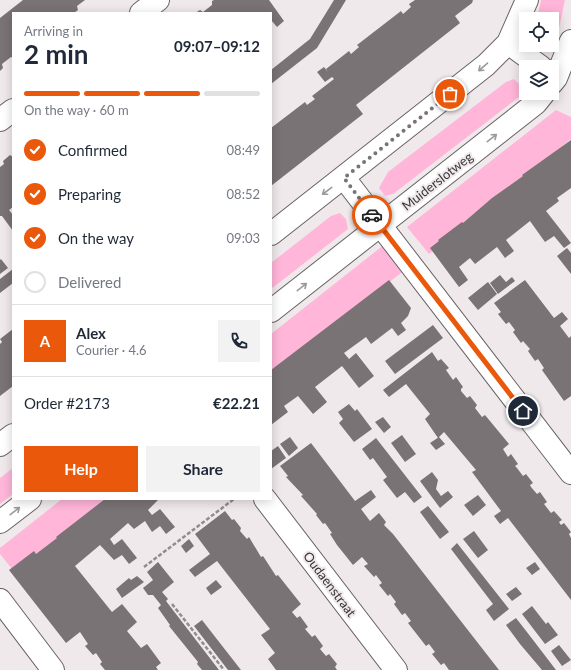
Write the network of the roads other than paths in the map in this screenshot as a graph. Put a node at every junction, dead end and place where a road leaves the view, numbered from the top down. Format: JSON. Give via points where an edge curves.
{"nodes":[{"id":1,"x":158,"y":0,"type":"edge"},
{"id":2,"x":527,"y":0,"type":"edge"},
{"id":3,"x":142,"y":12,"type":"edge"},
{"id":4,"x":571,"y":41,"type":"edge"},
{"id":5,"x":508,"y":43,"type":"junction"},
{"id":6,"x":528,"y":60,"type":"edge"},
{"id":7,"x":559,"y":68,"type":"edge"},
{"id":8,"x":538,"y":100,"type":"edge"},
{"id":9,"x":12,"y":111,"type":"edge"},
{"id":10,"x":0,"y":120,"type":"edge"},
{"id":11,"x":344,"y":178,"type":"junction"},
{"id":12,"x":380,"y":226,"type":"junction"},
{"id":13,"x":272,"y":233,"type":"edge"},
{"id":14,"x":272,"y":310,"type":"edge"},
{"id":15,"x":12,"y":436,"type":"edge"},
{"id":16,"x":0,"y":445,"type":"edge"},
{"id":17,"x":571,"y":473,"type":"edge"},
{"id":18,"x":29,"y":500,"type":"edge"},
{"id":19,"x":266,"y":500,"type":"edge"},
{"id":20,"x":0,"y":522,"type":"edge"},
{"id":21,"x":0,"y":600,"type":"edge"},
{"id":22,"x":53,"y":670,"type":"edge"},
{"id":23,"x":396,"y":670,"type":"edge"}],
"edges":[{"from":1,"to":3,"type":"street"},
{"from":2,"to":5,"type":"street"},
{"from":4,"to":7,"type":"street","name":"Muiderslotweg"},
{"from":5,"to":6,"type":"street"},
{"from":5,"to":11,"type":"street","one_way":true,"via":[[486,65]]},
{"from":12,"to":8,"type":"street","name":"Muiderslotweg","one_way":true},
{"from":9,"to":10,"type":"street"},
{"from":11,"to":12,"type":"street"},
{"from":11,"to":13,"type":"street","one_way":true},
{"from":14,"to":12,"type":"street","name":"Muiderslotweg","one_way":true},
{"from":12,"to":17,"type":"street"},
{"from":15,"to":16,"type":"street"},
{"from":20,"to":18,"type":"street","one_way":true},
{"from":19,"to":23,"type":"street","name":"Oudaenstraat"},
{"from":21,"to":22,"type":"street"}]}
